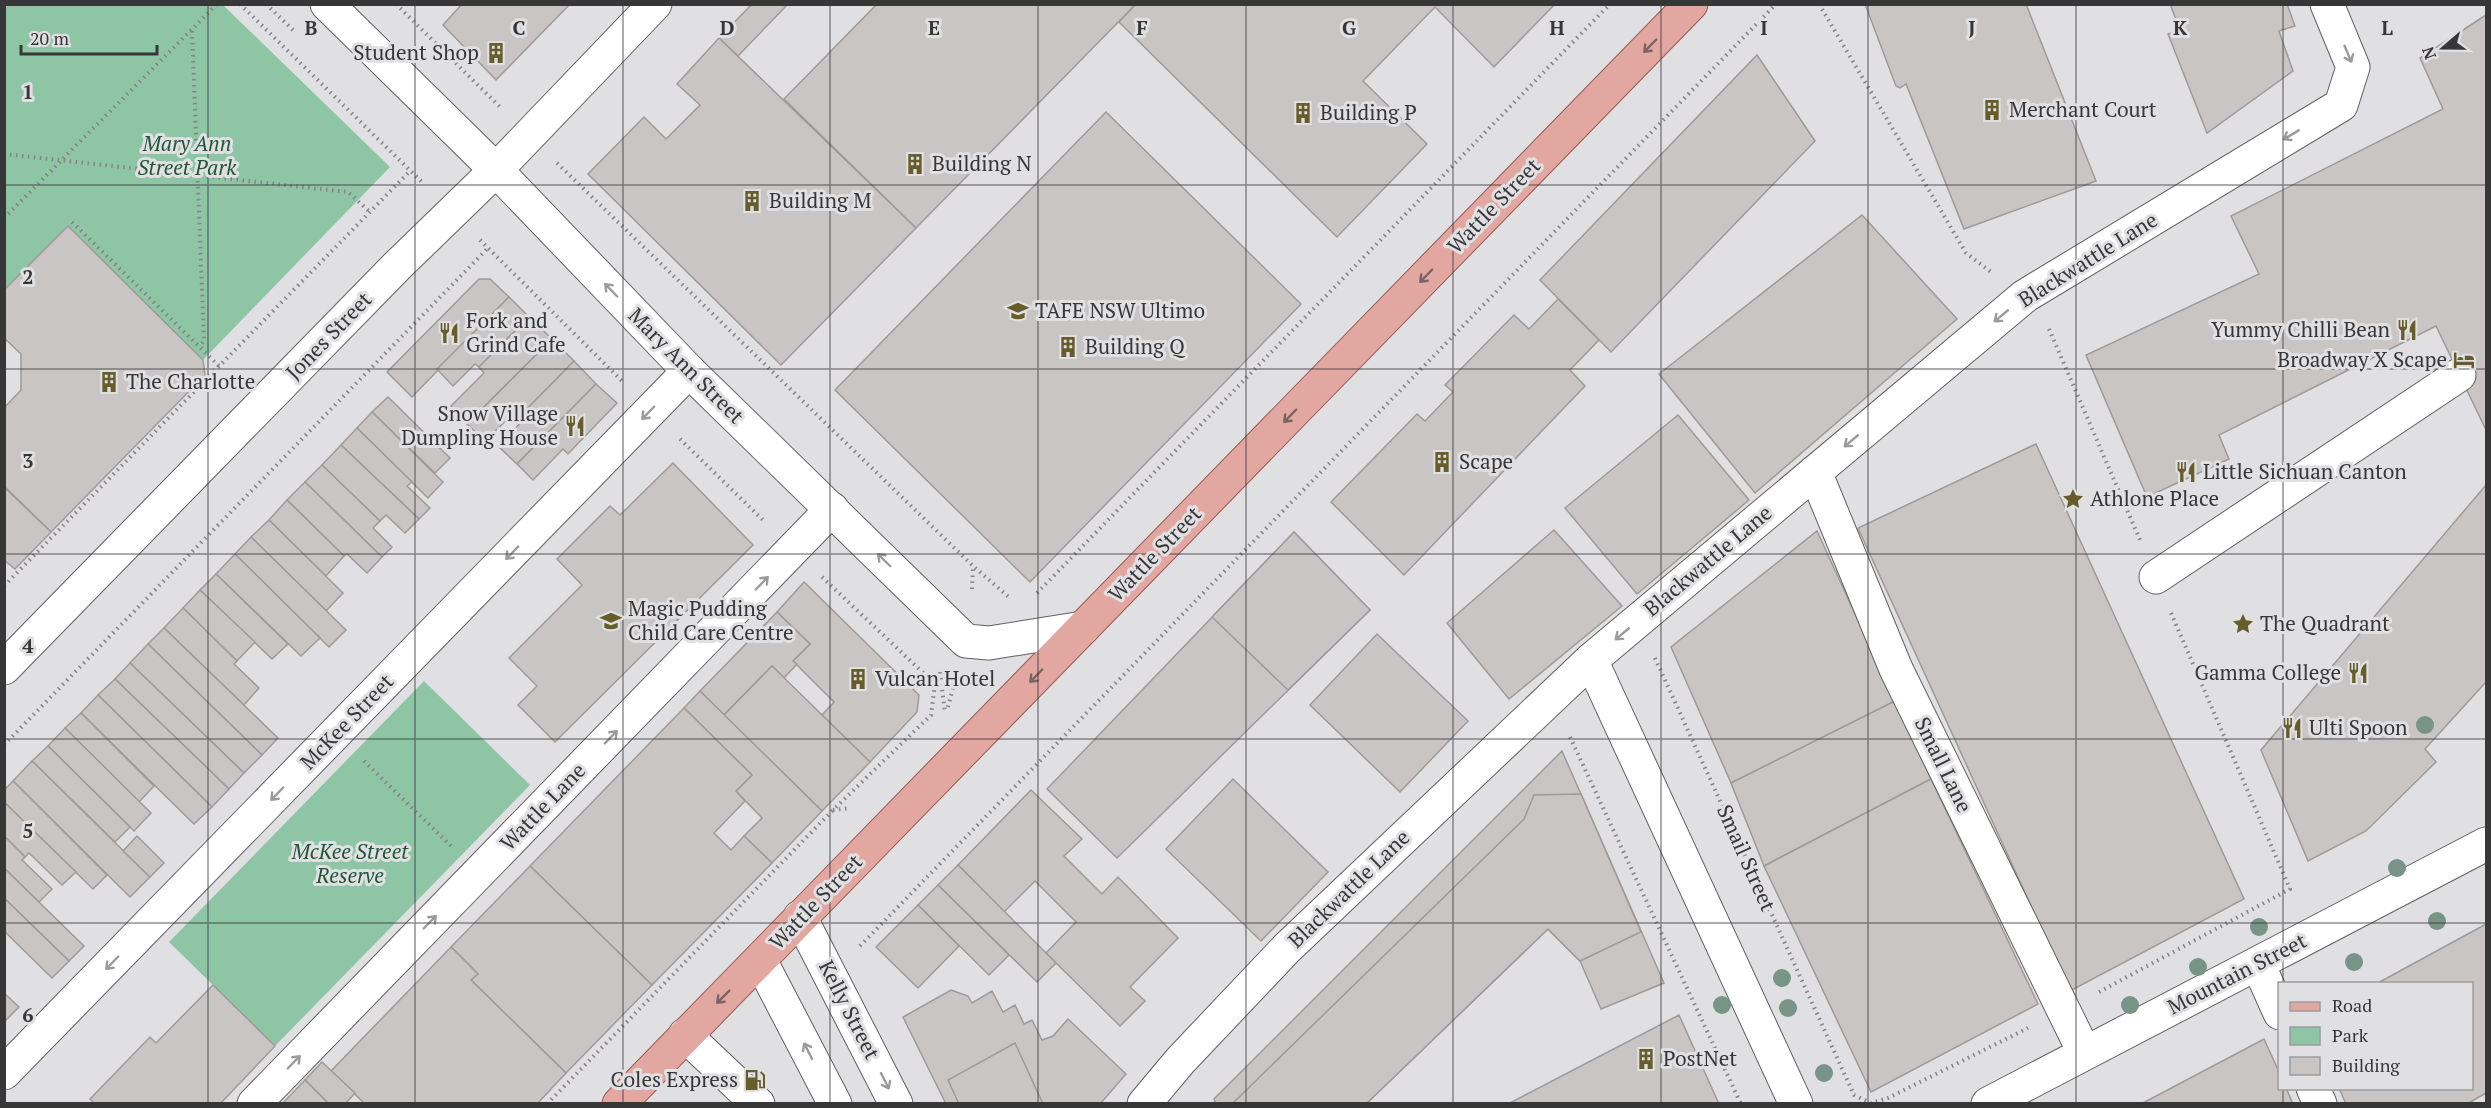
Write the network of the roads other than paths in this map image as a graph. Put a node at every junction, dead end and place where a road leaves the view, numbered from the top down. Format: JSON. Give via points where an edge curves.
{"nodes":[{"id":1,"x":327,"y":4,"type":"edge"},
{"id":2,"x":655,"y":4,"type":"edge"},
{"id":3,"x":1691,"y":4,"type":"edge"},
{"id":4,"x":2327,"y":4,"type":"edge"},
{"id":5,"x":496,"y":170,"type":"junction"},
{"id":6,"x":689,"y":371,"type":"junction"},
{"id":7,"x":2459,"y":375,"type":"dead end"},
{"id":8,"x":1815,"y":472,"type":"junction"},
{"id":9,"x":832,"y":509,"type":"junction"},
{"id":10,"x":2156,"y":577,"type":"dead end"},
{"id":11,"x":1083,"y":628,"type":"junction"},
{"id":12,"x":1591,"y":660,"type":"junction"},
{"id":13,"x":4,"y":668,"type":"edge"},
{"id":14,"x":2487,"y":844,"type":"edge"},
{"id":15,"x":800,"y":917,"type":"junction"},
{"id":16,"x":760,"y":960,"type":"junction"},
{"id":17,"x":2258,"y":964,"type":"junction"},
{"id":18,"x":2278,"y":1009,"type":"edge"},
{"id":19,"x":685,"y":1035,"type":"junction"},
{"id":20,"x":2084,"y":1052,"type":"junction"},
{"id":21,"x":4,"y":1073,"type":"edge"},
{"id":22,"x":2313,"y":1090,"type":"edge"},
{"id":23,"x":254,"y":1104,"type":"edge"},
{"id":24,"x":619,"y":1104,"type":"edge"},
{"id":25,"x":758,"y":1104,"type":"edge"},
{"id":26,"x":835,"y":1104,"type":"edge"},
{"id":27,"x":896,"y":1104,"type":"edge"},
{"id":28,"x":1144,"y":1104,"type":"edge"},
{"id":29,"x":1796,"y":1104,"type":"edge"},
{"id":30,"x":1988,"y":1104,"type":"edge"},
{"id":31,"x":2320,"y":1104,"type":"edge"}],
"edges":[{"from":1,"to":5,"type":"street","name":"Mary Ann Street"},
{"from":2,"to":5,"type":"street","name":"Jones Street"},
{"from":3,"to":11,"type":"main road","name":"Wattle Street","one_way":true},
{"from":4,"to":8,"type":"street","name":"Blackwattle Lane","one_way":true,"via":[[2353,67],[2341,105],[2025,296]]},
{"from":6,"to":5,"type":"street","name":"Mary Ann Street","one_way":true},
{"from":5,"to":13,"type":"street","name":"Jones Street"},
{"from":6,"to":9,"type":"street","name":"Mary Ann Street"},
{"from":6,"to":21,"type":"street","name":"McKee Street","one_way":true},
{"from":7,"to":10,"type":"street"},
{"from":8,"to":12,"type":"street","name":"Blackwattle Lane","one_way":true},
{"from":8,"to":20,"type":"street","name":"Small Lane","via":[[1896,669]]},
{"from":11,"to":9,"type":"street","name":"Mary Ann Street","one_way":true,"via":[[989,643],[966,641]]},
{"from":23,"to":9,"type":"street","name":"Wattle Lane","one_way":true},
{"from":11,"to":15,"type":"main road","name":"Wattle Street","one_way":true},
{"from":12,"to":28,"type":"street","name":"Blackwattle Lane","via":[[1287,948]]},
{"from":12,"to":29,"type":"street"},
{"from":14,"to":17,"type":"street","name":"Mountain Street"},
{"from":15,"to":16,"type":"main road","name":"Wattle Street"},
{"from":15,"to":27,"type":"street","name":"Kelly Street","one_way":true},
{"from":16,"to":19,"type":"main road","name":"Wattle Street","one_way":true},
{"from":26,"to":16,"type":"street","one_way":true},
{"from":17,"to":18,"type":"street"},
{"from":17,"to":20,"type":"street","name":"Mountain Street"},
{"from":19,"to":24,"type":"main road","name":"Wattle Street"},
{"from":19,"to":25,"type":"street"},
{"from":20,"to":30,"type":"street","name":"Mountain Street"},
{"from":22,"to":31,"type":"street"}]}
